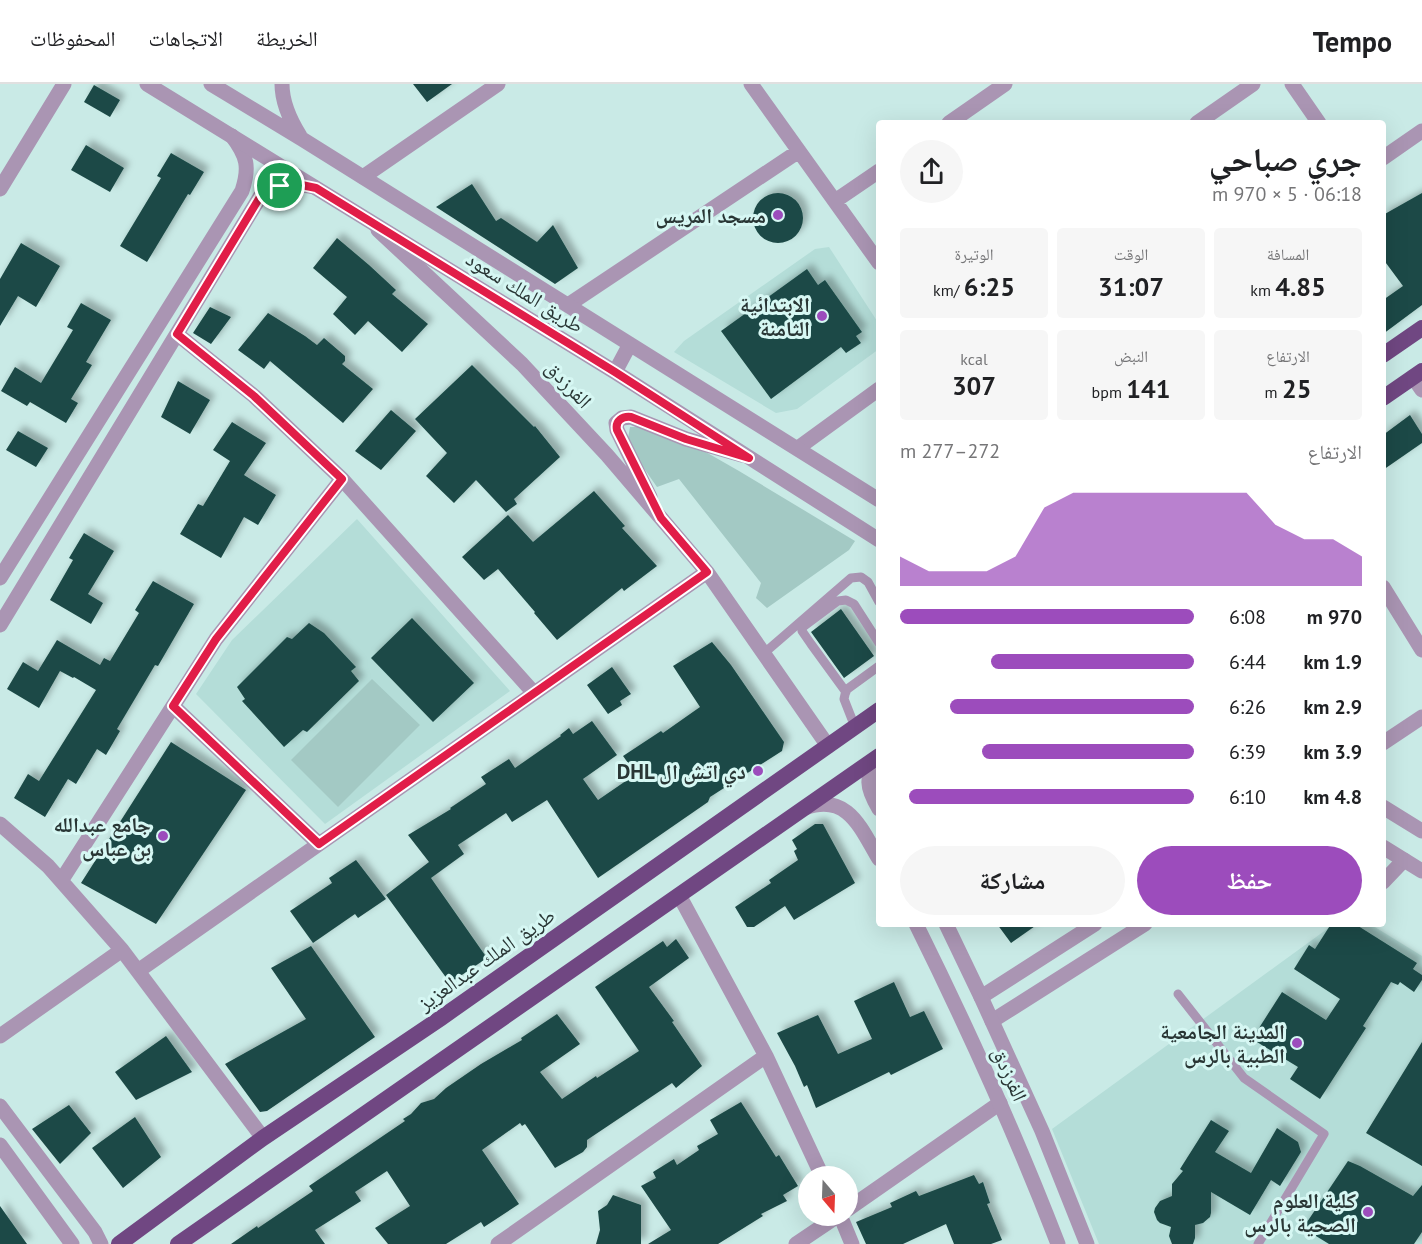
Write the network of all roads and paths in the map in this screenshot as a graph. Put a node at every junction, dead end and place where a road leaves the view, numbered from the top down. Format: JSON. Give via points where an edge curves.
{"nodes":[{"id":1,"x":64,"y":84,"type":"edge"},
{"id":2,"x":147,"y":84,"type":"edge"},
{"id":3,"x":211,"y":84,"type":"edge"},
{"id":4,"x":282,"y":84,"type":"edge"},
{"id":5,"x":498,"y":84,"type":"edge"},
{"id":6,"x":1005,"y":84,"type":"edge"},
{"id":7,"x":1253,"y":84,"type":"edge"},
{"id":8,"x":1292,"y":84,"type":"edge"},
{"id":9,"x":753,"y":85,"type":"edge"},
{"id":10,"x":959,"y":120,"type":"edge"},
{"id":11,"x":1201,"y":120,"type":"edge"},
{"id":12,"x":1317,"y":120,"type":"edge"},
{"id":13,"x":1422,"y":131,"type":"edge"},
{"id":14,"x":232,"y":136,"type":"junction"},
{"id":15,"x":302,"y":139,"type":"junction"},
{"id":16,"x":799,"y":151,"type":"junction"},
{"id":17,"x":1386,"y":156,"type":"edge"},
{"id":18,"x":876,"y":173,"type":"edge"},
{"id":19,"x":363,"y":177,"type":"junction"},
{"id":20,"x":316,"y":188,"type":"junction"},
{"id":21,"x":0,"y":189,"type":"edge"},
{"id":22,"x":835,"y":201,"type":"junction"},
{"id":23,"x":363,"y":217,"type":"junction"},
{"id":24,"x":876,"y":259,"type":"edge"},
{"id":25,"x":568,"y":305,"type":"junction"},
{"id":26,"x":1422,"y":328,"type":"edge"},
{"id":27,"x":177,"y":334,"type":"junction"},
{"id":28,"x":630,"y":344,"type":"junction"},
{"id":29,"x":1386,"y":353,"type":"edge"},
{"id":30,"x":615,"y":372,"type":"junction"},
{"id":31,"x":1419,"y":379,"type":"edge"},
{"id":32,"x":876,"y":391,"type":"edge"},
{"id":33,"x":1386,"y":396,"type":"edge"},
{"id":34,"x":798,"y":448,"type":"junction"},
{"id":35,"x":749,"y":458,"type":"junction"},
{"id":36,"x":342,"y":479,"type":"junction"},
{"id":37,"x":876,"y":498,"type":"edge"},
{"id":38,"x":661,"y":518,"type":"junction"},
{"id":39,"x":876,"y":538,"type":"edge"},
{"id":40,"x":707,"y":572,"type":"junction"},
{"id":41,"x":0,"y":578,"type":"edge"},
{"id":42,"x":1386,"y":593,"type":"edge"},
{"id":43,"x":876,"y":597,"type":"edge"},
{"id":44,"x":0,"y":625,"type":"edge"},
{"id":45,"x":876,"y":638,"type":"edge"},
{"id":46,"x":1422,"y":650,"type":"edge"},
{"id":47,"x":763,"y":654,"type":"junction"},
{"id":48,"x":876,"y":668,"type":"edge"},
{"id":49,"x":846,"y":692,"type":"junction"},
{"id":50,"x":534,"y":693,"type":"junction"},
{"id":51,"x":173,"y":706,"type":"junction"},
{"id":52,"x":876,"y":712,"type":"edge"},
{"id":53,"x":1422,"y":717,"type":"edge"},
{"id":54,"x":855,"y":727,"type":"junction"},
{"id":55,"x":1386,"y":741,"type":"edge"},
{"id":56,"x":828,"y":746,"type":"junction"},
{"id":57,"x":876,"y":758,"type":"edge"},
{"id":58,"x":876,"y":760,"type":"edge"},
{"id":59,"x":876,"y":803,"type":"edge"},
{"id":60,"x":802,"y":809,"type":"junction"},
{"id":61,"x":1386,"y":809,"type":"edge"},
{"id":62,"x":0,"y":824,"type":"edge"},
{"id":63,"x":1422,"y":831,"type":"edge"},
{"id":64,"x":319,"y":844,"type":"junction"},
{"id":65,"x":1386,"y":849,"type":"edge"},
{"id":66,"x":876,"y":854,"type":"edge"},
{"id":67,"x":1404,"y":860,"type":"junction"},
{"id":68,"x":1422,"y":871,"type":"edge"},
{"id":69,"x":1386,"y":879,"type":"edge"},
{"id":70,"x":61,"y":881,"type":"junction"},
{"id":71,"x":679,"y":895,"type":"junction"},
{"id":72,"x":917,"y":927,"type":"edge"},
{"id":73,"x":947,"y":927,"type":"edge"},
{"id":74,"x":1090,"y":927,"type":"edge"},
{"id":75,"x":1140,"y":927,"type":"edge"},
{"id":76,"x":122,"y":950,"type":"junction"},
{"id":77,"x":138,"y":971,"type":"junction"},
{"id":78,"x":1178,"y":994,"type":"dead end"},
{"id":79,"x":981,"y":997,"type":"junction"},
{"id":80,"x":992,"y":1021,"type":"junction"},
{"id":81,"x":0,"y":1036,"type":"edge"},
{"id":82,"x":766,"y":1056,"type":"junction"},
{"id":83,"x":1000,"y":1103,"type":"junction"},
{"id":84,"x":0,"y":1106,"type":"edge"},
{"id":85,"x":263,"y":1138,"type":"junction"},
{"id":86,"x":0,"y":1145,"type":"edge"},
{"id":87,"x":817,"y":1166,"type":"edge"},
{"id":88,"x":858,"y":1202,"type":"edge"},
{"id":89,"x":823,"y":1226,"type":"edge"},
{"id":90,"x":845,"y":1226,"type":"edge"},
{"id":91,"x":72,"y":1244,"type":"edge"},
{"id":92,"x":101,"y":1244,"type":"edge"},
{"id":93,"x":119,"y":1244,"type":"edge"},
{"id":94,"x":178,"y":1244,"type":"edge"},
{"id":95,"x":498,"y":1244,"type":"edge"},
{"id":96,"x":796,"y":1244,"type":"edge"},
{"id":97,"x":852,"y":1244,"type":"edge"},
{"id":98,"x":1058,"y":1244,"type":"edge"},
{"id":99,"x":1087,"y":1244,"type":"edge"},
{"id":100,"x":1258,"y":1244,"type":"edge"}],
"edges":[{"from":1,"to":21,"type":"street"},
{"from":2,"to":14,"type":"street","name":"طريق الملك سعود"},
{"from":3,"to":15,"type":"street","name":"طريق الملك سعود"},
{"from":4,"to":15,"type":"street","via":[[291,122]]},
{"from":5,"to":19,"type":"street"},
{"from":6,"to":10,"type":"street"},
{"from":7,"to":11,"type":"street"},
{"from":8,"to":12,"type":"street"},
{"from":9,"to":16,"type":"street"},
{"from":13,"to":17,"type":"street"},
{"from":14,"to":20,"type":"street","name":"طريق الملك سعود"},
{"from":14,"to":41,"type":"street","via":[[246,158],[242,191]]},
{"from":15,"to":19,"type":"street","name":"طريق الملك سعود"},
{"from":16,"to":22,"type":"street"},
{"from":16,"to":25,"type":"street"},
{"from":18,"to":22,"type":"street"},
{"from":19,"to":25,"type":"street","name":"طريق الملك سعود"},
{"from":20,"to":23,"type":"street","name":"طريق الملك سعود"},
{"from":20,"to":27,"type":"street","via":[[292,183],[260,197]]},
{"from":22,"to":24,"type":"street"},
{"from":23,"to":30,"type":"street","name":"طريق الملك سعود"},
{"from":23,"to":38,"type":"street","name":"الفرزدق","via":[[522,364]]},
{"from":25,"to":28,"type":"street","name":"طريق الملك سعود"},
{"from":26,"to":29,"type":"highway"},
{"from":27,"to":36,"type":"street","via":[[254,396]]},
{"from":27,"to":44,"type":"street"},
{"from":28,"to":30,"type":"street"},
{"from":28,"to":34,"type":"street","name":"طريق الملك سعود"},
{"from":30,"to":35,"type":"street","name":"طريق الملك سعود"},
{"from":31,"to":33,"type":"highway"},
{"from":32,"to":34,"type":"street"},
{"from":34,"to":37,"type":"street","name":"طريق الملك سعود"},
{"from":35,"to":38,"type":"street","via":[[631,417],[622,418],[616,423],[617,430]]},
{"from":35,"to":39,"type":"street","name":"طريق الملك سعود"},
{"from":36,"to":50,"type":"street"},
{"from":36,"to":51,"type":"street","via":[[216,639]]},
{"from":38,"to":40,"type":"street","name":"الفرزدق"},
{"from":40,"to":47,"type":"street","name":"الفرزدق"},
{"from":40,"to":50,"type":"street"},
{"from":42,"to":46,"type":"street"},
{"from":43,"to":47,"type":"lane","via":[[868,582],[861,577],[851,578]]},
{"from":45,"to":49,"type":"lane","via":[[854,604],[846,600],[838,601],[803,627],[802,632]]},
{"from":47,"to":56,"type":"street","name":"الفرزدق"},
{"from":48,"to":49,"type":"lane"},
{"from":49,"to":54,"type":"lane","via":[[844,699]]},
{"from":50,"to":64,"type":"street"},
{"from":51,"to":64,"type":"street"},
{"from":51,"to":70,"type":"street"},
{"from":52,"to":54,"type":"highway","name":"طريق الملك عبدالعزيز"},
{"from":53,"to":55,"type":"street"},
{"from":54,"to":56,"type":"highway","name":"طريق الملك عبدالعزيز"},
{"from":56,"to":85,"type":"highway","name":"طريق الملك عبدالعزيز"},
{"from":57,"to":60,"type":"highway"},
{"from":58,"to":59,"type":"street","via":[[868,788]]},
{"from":60,"to":66,"type":"street","via":[[821,804],[839,806],[855,819]]},
{"from":60,"to":71,"type":"highway"},
{"from":61,"to":63,"type":"street"},
{"from":62,"to":70,"type":"street"},
{"from":64,"to":77,"type":"street"},
{"from":65,"to":67,"type":"street"},
{"from":67,"to":68,"type":"street"},
{"from":67,"to":69,"type":"street"},
{"from":70,"to":76,"type":"street"},
{"from":71,"to":82,"type":"street"},
{"from":71,"to":94,"type":"highway"},
{"from":72,"to":83,"type":"street","name":"الفرزدق"},
{"from":73,"to":79,"type":"street","name":"الفرزدق"},
{"from":74,"to":79,"type":"street"},
{"from":75,"to":80,"type":"street"},
{"from":76,"to":77,"type":"street"},
{"from":76,"to":81,"type":"street"},
{"from":77,"to":85,"type":"street"},
{"from":78,"to":100,"type":"lane","via":[[1244,1078],[1324,1134]]},
{"from":79,"to":80,"type":"street","name":"الفرزدق"},
{"from":80,"to":99,"type":"street","name":"الفرزدق"},
{"from":82,"to":87,"type":"street"},
{"from":82,"to":95,"type":"street"},
{"from":83,"to":88,"type":"street"},
{"from":83,"to":98,"type":"street","name":"الفرزدق"},
{"from":84,"to":92,"type":"street"},
{"from":85,"to":93,"type":"highway","name":"طريق الملك عبدالعزيز"},
{"from":86,"to":91,"type":"street"},
{"from":89,"to":96,"type":"street"},
{"from":90,"to":97,"type":"street"}]}
